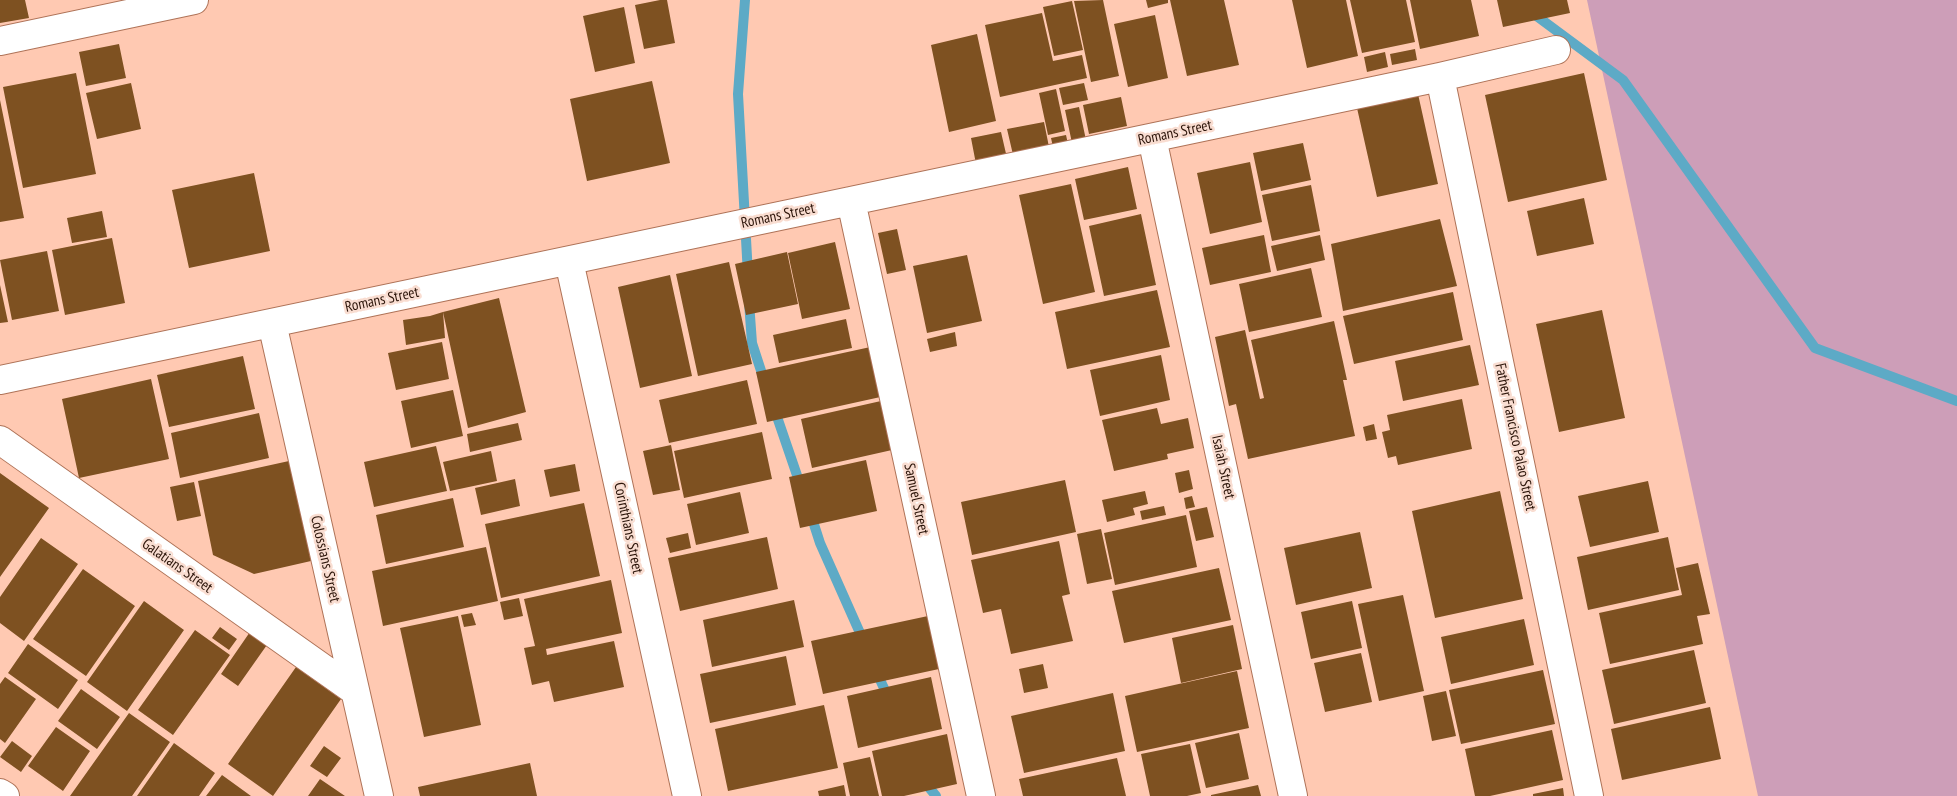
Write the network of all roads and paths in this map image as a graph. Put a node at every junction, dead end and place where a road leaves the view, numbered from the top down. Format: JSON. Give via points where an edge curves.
{"nodes":[{"id":1,"x":194,"y":0,"type":"edge"},
{"id":2,"x":0,"y":41,"type":"edge"},
{"id":3,"x":1556,"y":50,"type":"dead end"},
{"id":4,"x":1440,"y":77,"type":"junction"},
{"id":5,"x":1152,"y":138,"type":"junction"},
{"id":6,"x":851,"y":201,"type":"junction"},
{"id":7,"x":569,"y":261,"type":"junction"},
{"id":8,"x":272,"y":323,"type":"junction"},
{"id":9,"x":0,"y":380,"type":"edge"},
{"id":10,"x":0,"y":440,"type":"edge"},
{"id":11,"x":355,"y":691,"type":"junction"},
{"id":12,"x":0,"y":793,"type":"edge"},
{"id":13,"x":5,"y":796,"type":"edge"},
{"id":14,"x":379,"y":796,"type":"edge"},
{"id":15,"x":687,"y":796,"type":"edge"},
{"id":16,"x":981,"y":796,"type":"edge"},
{"id":17,"x":1293,"y":796,"type":"edge"},
{"id":18,"x":1589,"y":796,"type":"edge"}],
"edges":[{"from":1,"to":2,"type":"street"},
{"from":3,"to":4,"type":"street","name":"Romans Street"},
{"from":4,"to":5,"type":"street","name":"Romans Street"},
{"from":4,"to":18,"type":"street","name":"Father Francisco Palao Street"},
{"from":5,"to":6,"type":"street","name":"Romans Street"},
{"from":5,"to":17,"type":"street","name":"Isaiah Street"},
{"from":6,"to":7,"type":"street","name":"Romans Street"},
{"from":6,"to":16,"type":"street","name":"Samuel Street"},
{"from":7,"to":8,"type":"street","name":"Romans Street"},
{"from":7,"to":15,"type":"street","name":"Corinthians Street"},
{"from":8,"to":9,"type":"street","name":"Romans Street"},
{"from":8,"to":11,"type":"street","name":"Colossians Street"},
{"from":10,"to":11,"type":"street","name":"Galatians Street"},
{"from":11,"to":14,"type":"street","name":"Colossians Street"},
{"from":12,"to":13,"type":"street"}]}
